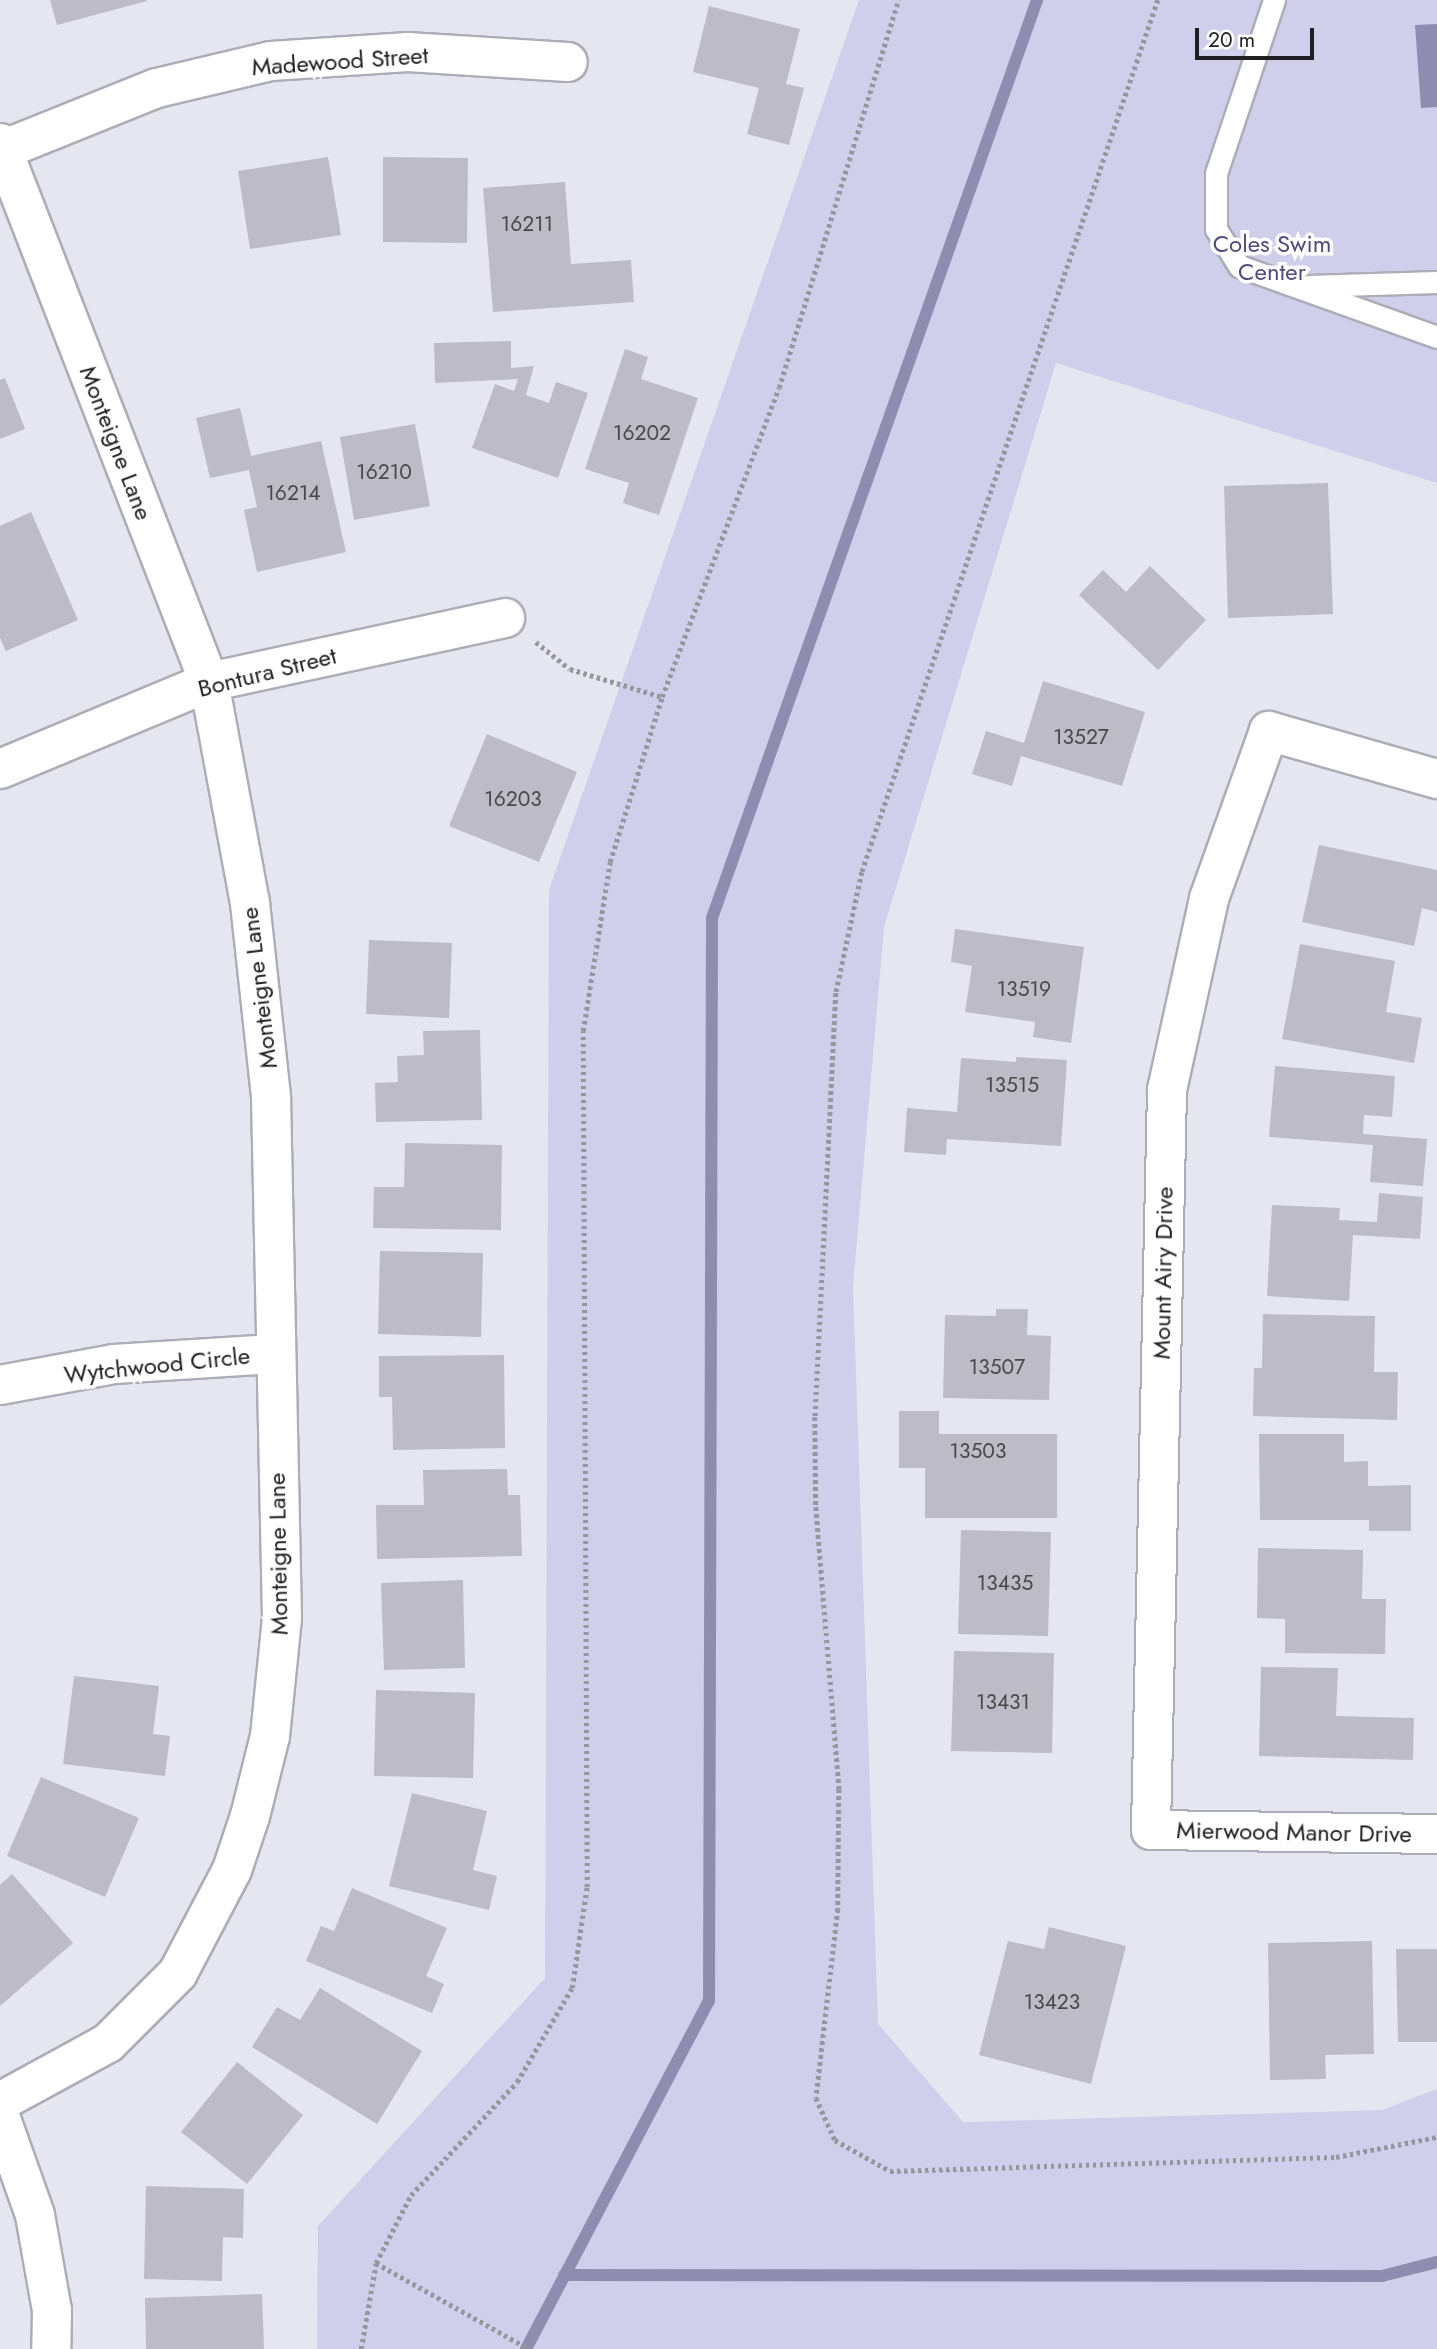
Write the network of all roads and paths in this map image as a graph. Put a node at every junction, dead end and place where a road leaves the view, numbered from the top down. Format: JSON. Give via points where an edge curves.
{"nodes":[{"id":1,"x":898,"y":0,"type":"edge"},
{"id":2,"x":1158,"y":0,"type":"edge"},
{"id":3,"x":1274,"y":0,"type":"edge"},
{"id":4,"x":568,"y":62,"type":"dead end"},
{"id":5,"x":1,"y":148,"type":"edge"},
{"id":6,"x":1437,"y":282,"type":"edge"},
{"id":7,"x":1295,"y":287,"type":"junction"},
{"id":8,"x":1437,"y":337,"type":"edge"},
{"id":9,"x":505,"y":618,"type":"joint"},
{"id":10,"x":209,"y":682,"type":"junction"},
{"id":11,"x":662,"y":697,"type":"junction"},
{"id":12,"x":0,"y":769,"type":"edge"},
{"id":13,"x":1437,"y":779,"type":"edge"},
{"id":14,"x":274,"y":1354,"type":"junction"},
{"id":15,"x":0,"y":1385,"type":"edge"},
{"id":16,"x":1151,"y":1830,"type":"joint"},
{"id":17,"x":1437,"y":1834,"type":"edge"},
{"id":18,"x":0,"y":2102,"type":"edge"},
{"id":19,"x":0,"y":2116,"type":"edge"},
{"id":20,"x":1437,"y":2137,"type":"edge"},
{"id":21,"x":376,"y":2263,"type":"junction"},
{"id":22,"x":51,"y":2349,"type":"edge"},
{"id":23,"x":361,"y":2349,"type":"edge"},
{"id":24,"x":530,"y":2349,"type":"edge"}],
"edges":[{"from":1,"to":11,"type":"path","via":[[779,388]]},
{"from":2,"to":20,"type":"path","via":[[862,872],[836,993],[814,1417],[816,1507],[839,1789],[838,1909],[816,2098],[835,2140],[890,2171],[1336,2157]]},
{"from":3,"to":7,"type":"lane","via":[[1216,173],[1216,229],[1239,266]]},
{"from":4,"to":5,"type":"street","name":"Madewood Street","via":[[408,52],[271,61],[157,88]]},
{"from":5,"to":10,"type":"street","name":"Monteigne Lane"},
{"from":6,"to":7,"type":"lane"},
{"from":7,"to":8,"type":"lane"},
{"from":9,"to":10,"type":"street","name":"Bontura Street"},
{"from":9,"to":11,"type":"path","via":[[570,669]]},
{"from":10,"to":12,"type":"street","name":"Bontura Street"},
{"from":10,"to":14,"type":"street","name":"Monteigne Lane","via":[[250,902],[271,1097]]},
{"from":11,"to":21,"type":"path","via":[[610,862],[583,1031],[587,1887],[572,1987],[517,2082],[411,2195]]},
{"from":13,"to":16,"type":"street","name":"Mount Airy Drive","via":[[1269,732],[1209,899],[1167,1090]]},
{"from":14,"to":15,"type":"street","name":"Wytchwood Circle","via":[[114,1364]]},
{"from":14,"to":18,"type":"street","name":"Monteigne Lane","via":[[282,1618],[270,1735],[232,1870],[177,1973],[108,2043]]},
{"from":16,"to":17,"type":"street","name":"Mierwood Manor Drive"},
{"from":19,"to":22,"type":"street","via":[[35,2215],[52,2310]]},
{"from":21,"to":23,"type":"path"},
{"from":21,"to":24,"type":"path"}]}
